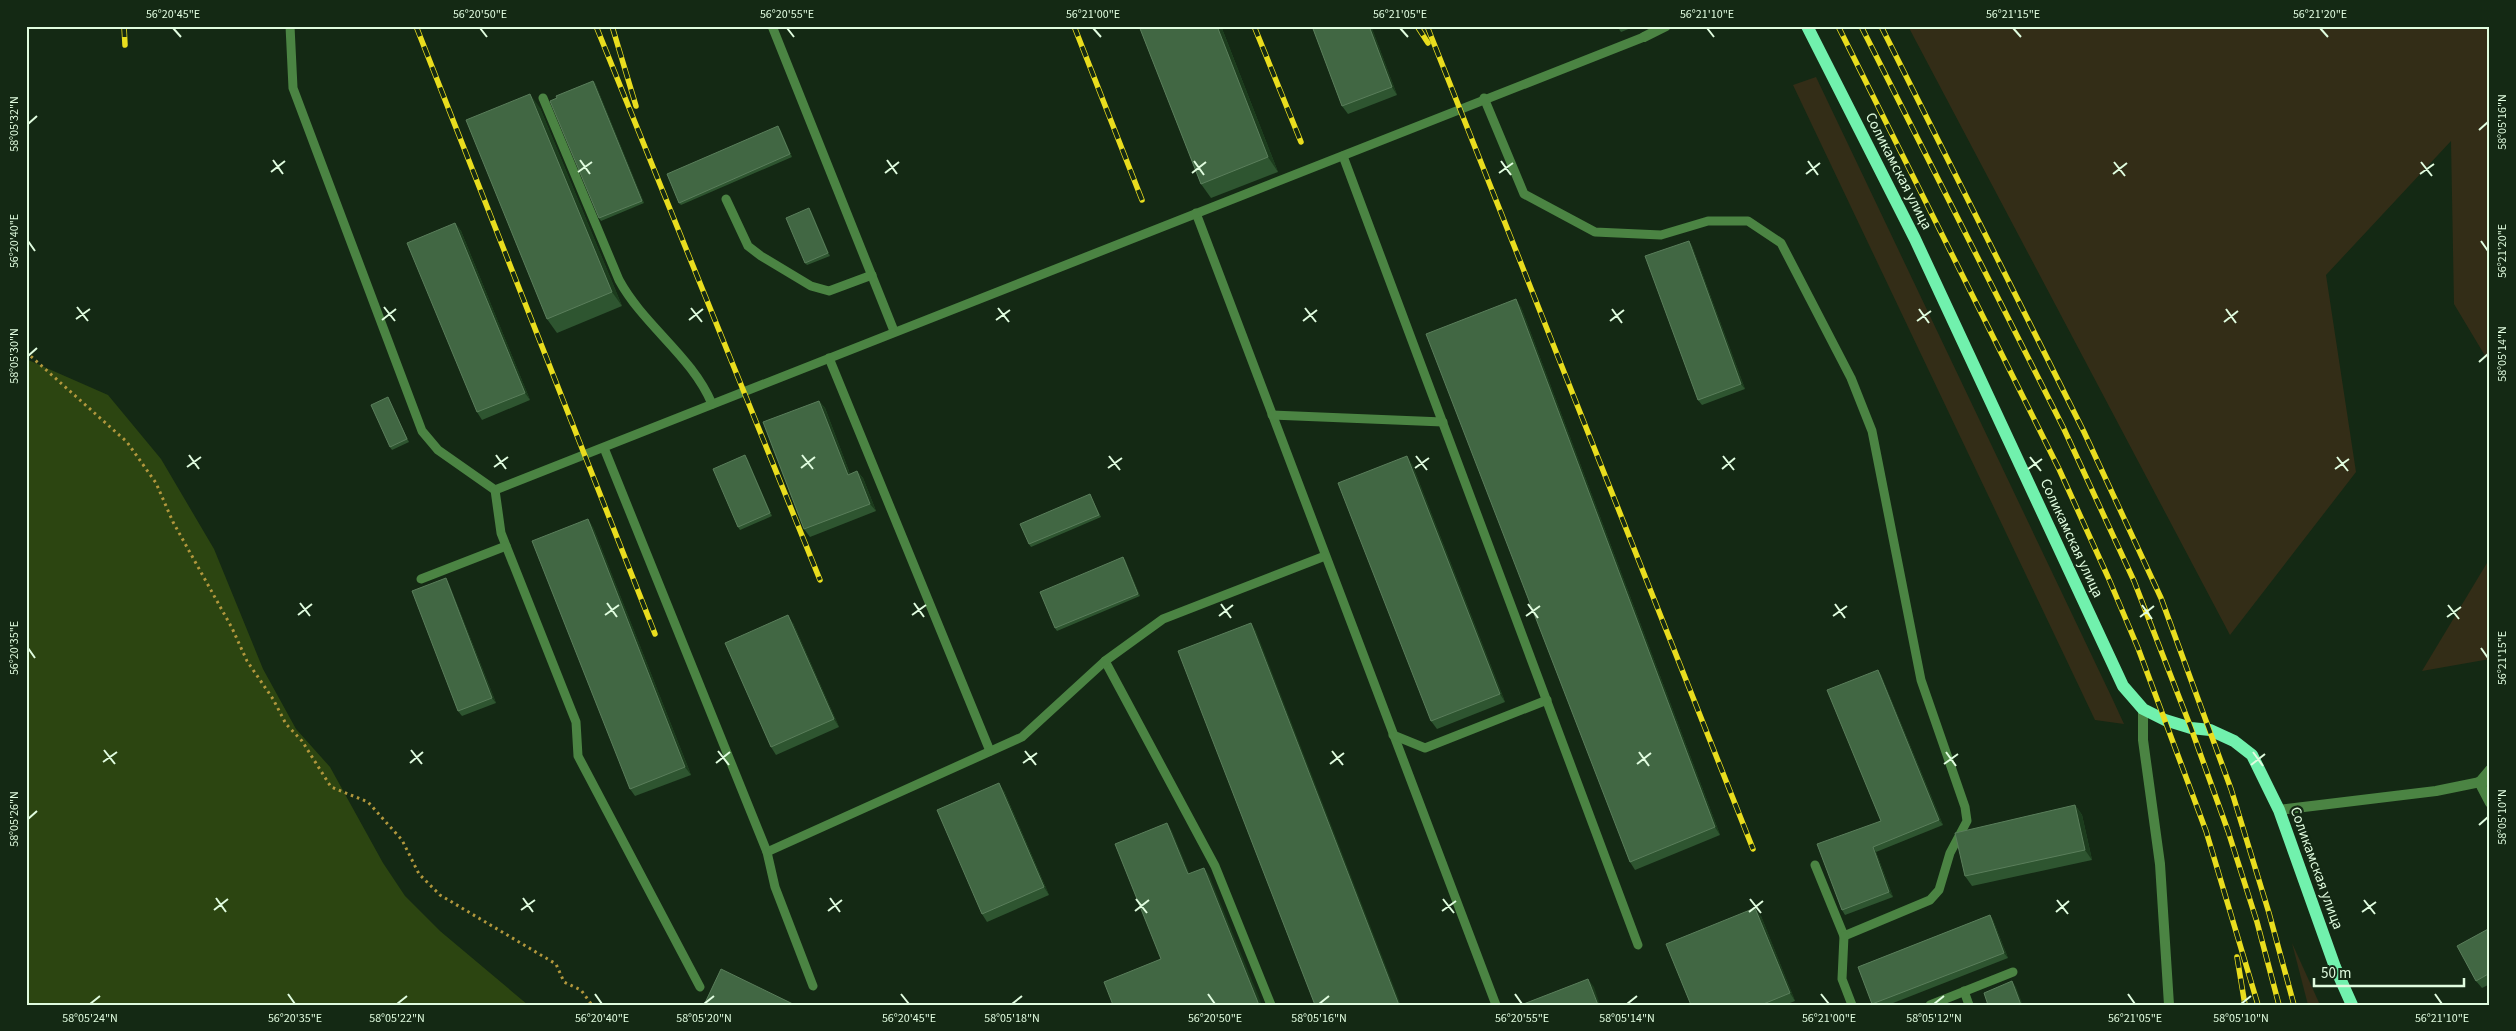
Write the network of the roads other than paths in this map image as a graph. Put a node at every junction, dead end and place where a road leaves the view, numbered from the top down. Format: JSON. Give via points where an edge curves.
{"nodes":[{"id":1,"x":290,"y":26,"type":"edge"},
{"id":2,"x":772,"y":26,"type":"edge"},
{"id":3,"x":1666,"y":26,"type":"edge"},
{"id":4,"x":1807,"y":26,"type":"edge"},
{"id":5,"x":1644,"y":37,"type":"joint"},
{"id":6,"x":543,"y":98,"type":"dead end"},
{"id":7,"x":1484,"y":98,"type":"junction"},
{"id":8,"x":1343,"y":156,"type":"junction"},
{"id":9,"x":726,"y":199,"type":"dead end"},
{"id":10,"x":1196,"y":213,"type":"junction"},
{"id":11,"x":872,"y":275,"type":"junction"},
{"id":12,"x":894,"y":331,"type":"junction"},
{"id":13,"x":829,"y":358,"type":"junction"},
{"id":14,"x":712,"y":404,"type":"junction"},
{"id":15,"x":1272,"y":415,"type":"junction"},
{"id":16,"x":1443,"y":422,"type":"junction"},
{"id":17,"x":604,"y":448,"type":"junction"},
{"id":18,"x":494,"y":490,"type":"junction"},
{"id":19,"x":506,"y":546,"type":"junction"},
{"id":20,"x":1325,"y":556,"type":"junction"},
{"id":21,"x":421,"y":580,"type":"dead end"},
{"id":22,"x":1105,"y":661,"type":"junction"},
{"id":23,"x":1547,"y":700,"type":"junction"},
{"id":24,"x":2143,"y":709,"type":"junction"},
{"id":25,"x":1393,"y":735,"type":"junction"},
{"id":26,"x":990,"y":751,"type":"junction"},
{"id":27,"x":2490,"y":769,"type":"edge"},
{"id":28,"x":2490,"y":780,"type":"edge"},
{"id":29,"x":2479,"y":782,"type":"junction"},
{"id":30,"x":2490,"y":803,"type":"edge"},
{"id":31,"x":2279,"y":810,"type":"junction"},
{"id":32,"x":767,"y":852,"type":"junction"},
{"id":33,"x":1815,"y":865,"type":"dead end"},
{"id":34,"x":1844,"y":936,"type":"junction"},
{"id":35,"x":1638,"y":945,"type":"dead end"},
{"id":36,"x":2013,"y":972,"type":"dead end"},
{"id":37,"x":813,"y":986,"type":"dead end"},
{"id":38,"x":700,"y":987,"type":"dead end"},
{"id":39,"x":1964,"y":992,"type":"junction"},
{"id":40,"x":1271,"y":1005,"type":"edge"},
{"id":41,"x":1496,"y":1005,"type":"edge"},
{"id":42,"x":1852,"y":1005,"type":"edge"},
{"id":43,"x":1930,"y":1005,"type":"edge"},
{"id":44,"x":1969,"y":1005,"type":"edge"},
{"id":45,"x":2169,"y":1005,"type":"edge"},
{"id":46,"x":2352,"y":1005,"type":"edge"}],
"edges":[{"from":1,"to":18,"type":"lane","via":[[292,88],[422,431],[438,450]]},
{"from":2,"to":11,"type":"lane"},
{"from":3,"to":5,"type":"street"},
{"from":4,"to":24,"type":"main road","name":"Соликамская улица","via":[[1915,239],[2123,686]]},
{"from":5,"to":7,"type":"lane"},
{"from":6,"to":14,"type":"lane","via":[[623,288],[640,313],[693,372]]},
{"from":7,"to":8,"type":"lane"},
{"from":7,"to":34,"type":"lane","via":[[1524,194],[1595,232],[1661,235],[1708,221],[1748,221],[1781,243],[1851,378],[1872,432],[1920,680],[1965,807],[1967,821],[1950,853],[1939,890],[1930,900]]},
{"from":8,"to":10,"type":"lane"},
{"from":8,"to":16,"type":"lane"},
{"from":9,"to":11,"type":"lane","via":[[748,246],[811,286],[829,291]]},
{"from":10,"to":12,"type":"lane"},
{"from":10,"to":15,"type":"lane"},
{"from":11,"to":12,"type":"lane"},
{"from":12,"to":13,"type":"lane"},
{"from":13,"to":14,"type":"lane"},
{"from":13,"to":26,"type":"lane"},
{"from":14,"to":17,"type":"lane"},
{"from":15,"to":16,"type":"lane"},
{"from":15,"to":20,"type":"lane"},
{"from":16,"to":23,"type":"lane"},
{"from":17,"to":18,"type":"lane"},
{"from":17,"to":32,"type":"lane"},
{"from":18,"to":19,"type":"lane"},
{"from":19,"to":21,"type":"lane"},
{"from":19,"to":38,"type":"lane","via":[[576,722],[578,756]]},
{"from":20,"to":22,"type":"lane","via":[[1163,619]]},
{"from":20,"to":25,"type":"lane"},
{"from":22,"to":26,"type":"lane","via":[[1022,736]]},
{"from":22,"to":40,"type":"lane","via":[[1215,866]]},
{"from":23,"to":25,"type":"lane","via":[[1425,748]]},
{"from":23,"to":35,"type":"lane"},
{"from":24,"to":31,"type":"main road","name":"Соликамская улица","via":[[2164,720],[2210,730],[2234,740],[2252,755]]},
{"from":24,"to":45,"type":"street","via":[[2143,740],[2160,864]]},
{"from":25,"to":41,"type":"lane"},
{"from":26,"to":32,"type":"lane"},
{"from":27,"to":29,"type":"lane"},
{"from":28,"to":29,"type":"street"},
{"from":29,"to":30,"type":"street"},
{"from":29,"to":31,"type":"street","via":[[2436,791]]},
{"from":31,"to":46,"type":"main road","name":"Соликамская улица"},
{"from":32,"to":37,"type":"lane","via":[[776,887]]},
{"from":33,"to":34,"type":"lane"},
{"from":34,"to":42,"type":"lane","via":[[1842,979]]},
{"from":36,"to":39,"type":"lane"},
{"from":39,"to":43,"type":"lane"},
{"from":39,"to":44,"type":"lane"}]}
